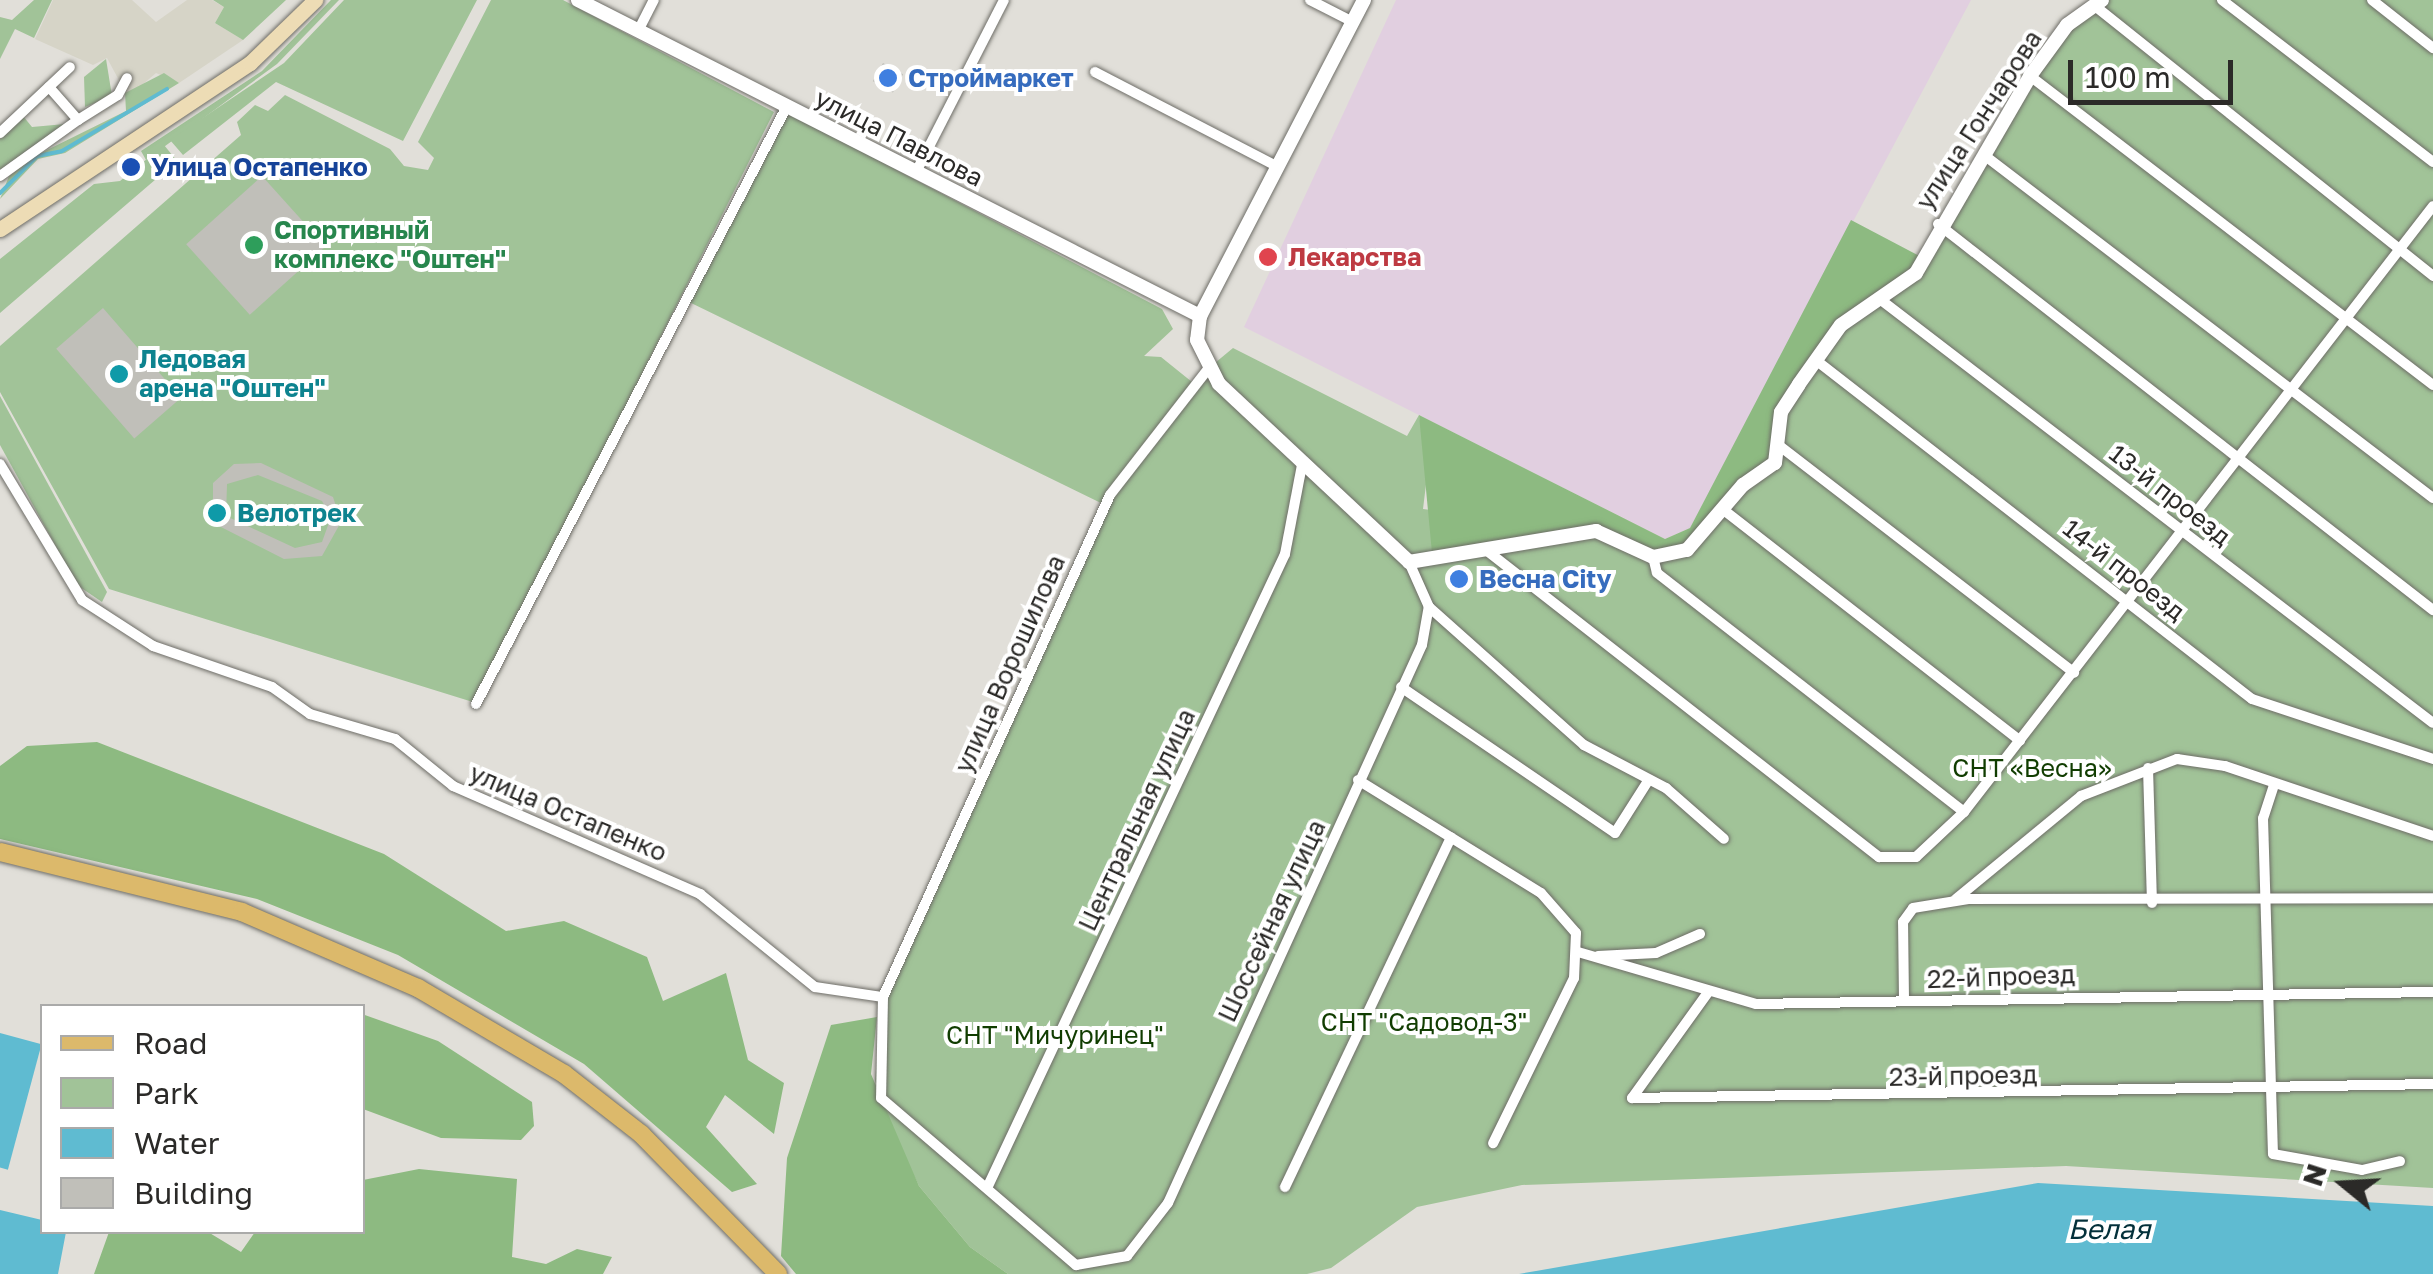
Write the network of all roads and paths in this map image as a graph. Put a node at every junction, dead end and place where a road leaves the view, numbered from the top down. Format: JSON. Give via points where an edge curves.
{"nodes":[{"id":1,"x":316,"y":0,"type":"edge"},
{"id":2,"x":578,"y":0,"type":"edge"},
{"id":3,"x":654,"y":0,"type":"edge"},
{"id":4,"x":1004,"y":0,"type":"edge"},
{"id":5,"x":1310,"y":0,"type":"edge"},
{"id":6,"x":1364,"y":0,"type":"edge"},
{"id":7,"x":2222,"y":0,"type":"edge"},
{"id":8,"x":2372,"y":0,"type":"edge"},
{"id":9,"x":2098,"y":3,"type":"edge"},
{"id":10,"x":1353,"y":22,"type":"junction"},
{"id":11,"x":638,"y":31,"type":"junction"},
{"id":12,"x":2433,"y":48,"type":"edge"},
{"id":13,"x":70,"y":67,"type":"dead end"},
{"id":14,"x":1095,"y":72,"type":"dead end"},
{"id":15,"x":2030,"y":76,"type":"junction"},
{"id":16,"x":127,"y":78,"type":"dead end"},
{"id":17,"x":48,"y":87,"type":"junction"},
{"id":18,"x":786,"y":106,"type":"junction"},
{"id":19,"x":78,"y":120,"type":"junction"},
{"id":20,"x":0,"y":133,"type":"edge"},
{"id":21,"x":1984,"y":155,"type":"junction"},
{"id":22,"x":2433,"y":162,"type":"edge"},
{"id":23,"x":1278,"y":167,"type":"junction"},
{"id":24,"x":916,"y":172,"type":"junction"},
{"id":25,"x":0,"y":176,"type":"edge"},
{"id":26,"x":2433,"y":206,"type":"edge"},
{"id":27,"x":1937,"y":224,"type":"junction"},
{"id":28,"x":0,"y":229,"type":"edge"},
{"id":29,"x":2400,"y":250,"type":"junction"},
{"id":30,"x":2433,"y":276,"type":"edge"},
{"id":31,"x":1881,"y":300,"type":"junction"},
{"id":32,"x":1200,"y":316,"type":"junction"},
{"id":33,"x":2345,"y":317,"type":"junction"},
{"id":34,"x":1817,"y":361,"type":"junction"},
{"id":35,"x":1208,"y":368,"type":"junction"},
{"id":36,"x":2433,"y":385,"type":"edge"},
{"id":37,"x":2290,"y":388,"type":"junction"},
{"id":38,"x":1781,"y":447,"type":"junction"},
{"id":39,"x":2237,"y":457,"type":"junction"},
{"id":40,"x":0,"y":464,"type":"edge"},
{"id":41,"x":1302,"y":464,"type":"junction"},
{"id":42,"x":2433,"y":498,"type":"edge"},
{"id":43,"x":1726,"y":511,"type":"junction"},
{"id":44,"x":2183,"y":529,"type":"junction"},
{"id":45,"x":1486,"y":550,"type":"junction"},
{"id":46,"x":1653,"y":557,"type":"junction"},
{"id":47,"x":1409,"y":562,"type":"junction"},
{"id":48,"x":2128,"y":597,"type":"junction"},
{"id":49,"x":1429,"y":607,"type":"junction"},
{"id":50,"x":2433,"y":610,"type":"edge"},
{"id":51,"x":2074,"y":673,"type":"junction"},
{"id":52,"x":1401,"y":687,"type":"junction"},
{"id":53,"x":476,"y":704,"type":"dead end"},
{"id":54,"x":2433,"y":722,"type":"edge"},
{"id":55,"x":2020,"y":741,"type":"junction"},
{"id":56,"x":2433,"y":758,"type":"edge"},
{"id":57,"x":2148,"y":768,"type":"junction"},
{"id":58,"x":1358,"y":780,"type":"junction"},
{"id":59,"x":1648,"y":781,"type":"junction"},
{"id":60,"x":2274,"y":785,"type":"junction"},
{"id":61,"x":1964,"y":812,"type":"junction"},
{"id":62,"x":2433,"y":836,"type":"edge"},
{"id":63,"x":1450,"y":837,"type":"junction"},
{"id":64,"x":1724,"y":840,"type":"dead end"},
{"id":65,"x":0,"y":852,"type":"edge"},
{"id":66,"x":2433,"y":898,"type":"edge"},
{"id":67,"x":1953,"y":901,"type":"junction"},
{"id":68,"x":2266,"y":901,"type":"junction"},
{"id":69,"x":2152,"y":903,"type":"junction"},
{"id":70,"x":1700,"y":934,"type":"dead end"},
{"id":71,"x":1578,"y":952,"type":"junction"},
{"id":72,"x":1709,"y":991,"type":"junction"},
{"id":73,"x":2271,"y":991,"type":"junction"},
{"id":74,"x":2433,"y":992,"type":"edge"},
{"id":75,"x":884,"y":997,"type":"junction"},
{"id":76,"x":1904,"y":1000,"type":"junction"},
{"id":77,"x":2433,"y":1084,"type":"edge"},
{"id":78,"x":2272,"y":1087,"type":"junction"},
{"id":79,"x":1493,"y":1144,"type":"dead end"},
{"id":80,"x":2400,"y":1160,"type":"dead end"},
{"id":81,"x":988,"y":1186,"type":"junction"},
{"id":82,"x":1285,"y":1186,"type":"dead end"},
{"id":83,"x":778,"y":1274,"type":"edge"}],
"edges":[{"from":1,"to":28,"type":"main road","via":[[250,63]]},
{"from":2,"to":11,"type":"street","name":"улица Павлова"},
{"from":3,"to":11,"type":"street"},
{"from":4,"to":24,"type":"street"},
{"from":5,"to":10,"type":"street"},
{"from":6,"to":10,"type":"street"},
{"from":7,"to":22,"type":"street"},
{"from":8,"to":12,"type":"street"},
{"from":9,"to":15,"type":"street","name":"улица Гончарова","via":[[2067,25]]},
{"from":9,"to":29,"type":"street"},
{"from":10,"to":23,"type":"street"},
{"from":11,"to":18,"type":"street","name":"улица Павлова"},
{"from":13,"to":17,"type":"street"},
{"from":14,"to":23,"type":"street"},
{"from":15,"to":21,"type":"street","name":"улица Гончарова"},
{"from":15,"to":33,"type":"street"},
{"from":16,"to":19,"type":"street","via":[[118,96]]},
{"from":17,"to":19,"type":"street"},
{"from":17,"to":20,"type":"street"},
{"from":18,"to":24,"type":"street","name":"улица Павлова"},
{"from":18,"to":53,"type":"street"},
{"from":19,"to":25,"type":"street"},
{"from":21,"to":27,"type":"street","name":"улица Гончарова"},
{"from":21,"to":37,"type":"street"},
{"from":23,"to":32,"type":"street"},
{"from":24,"to":32,"type":"street","name":"улица Павлова"},
{"from":26,"to":29,"type":"street"},
{"from":27,"to":31,"type":"street","name":"улица Гончарова","via":[[1926,260]]},
{"from":27,"to":39,"type":"street"},
{"from":29,"to":30,"type":"street"},
{"from":29,"to":33,"type":"street"},
{"from":31,"to":34,"type":"street","name":"улица Гончарова","via":[[1841,324]]},
{"from":31,"to":44,"type":"street","name":"13-й проезд"},
{"from":32,"to":35,"type":"street"},
{"from":33,"to":36,"type":"street"},
{"from":33,"to":37,"type":"street"},
{"from":34,"to":38,"type":"street","name":"улица Гончарова","via":[[1782,412]]},
{"from":34,"to":48,"type":"street","name":"14-й проезд"},
{"from":35,"to":41,"type":"street"},
{"from":35,"to":75,"type":"street","name":"улица Ворошилова","via":[[1110,494]]},
{"from":37,"to":39,"type":"street"},
{"from":37,"to":42,"type":"street"},
{"from":38,"to":43,"type":"street","name":"улица Гончарова"},
{"from":38,"to":51,"type":"street"},
{"from":39,"to":44,"type":"street"},
{"from":39,"to":50,"type":"street"},
{"from":40,"to":75,"type":"street","name":"улица Остапенко","via":[[82,600],[153,646],[272,687],[310,714],[395,739],[453,786],[668,877],[815,987]]},
{"from":41,"to":47,"type":"street"},
{"from":41,"to":81,"type":"street","name":"Центральная улица","via":[[1285,554]]},
{"from":43,"to":46,"type":"street","name":"улица Гончарова","via":[[1687,550]]},
{"from":43,"to":55,"type":"street"},
{"from":44,"to":48,"type":"street"},
{"from":44,"to":54,"type":"street","name":"13-й проезд"},
{"from":45,"to":46,"type":"street","via":[[1596,531]]},
{"from":45,"to":47,"type":"street"},
{"from":45,"to":61,"type":"street","via":[[1880,857],[1916,857]]},
{"from":46,"to":61,"type":"street","via":[[1657,573]]},
{"from":47,"to":49,"type":"street"},
{"from":48,"to":51,"type":"street"},
{"from":48,"to":56,"type":"street","name":"14-й проезд","via":[[2252,699]]},
{"from":49,"to":52,"type":"street","name":"Шоссейная улица"},
{"from":49,"to":59,"type":"street","via":[[1584,745]]},
{"from":51,"to":55,"type":"street"},
{"from":52,"to":58,"type":"street","name":"Шоссейная улица"},
{"from":52,"to":59,"type":"street","via":[[1614,834]]},
{"from":55,"to":61,"type":"street"},
{"from":57,"to":60,"type":"street","via":[[2200,760]]},
{"from":57,"to":67,"type":"street","via":[[2081,796]]},
{"from":57,"to":69,"type":"street"},
{"from":58,"to":63,"type":"street"},
{"from":58,"to":81,"type":"street","name":"Шоссейная улица","via":[[1157,1226],[1128,1256],[1095,1268],[1050,1248]]},
{"from":59,"to":64,"type":"street"},
{"from":60,"to":62,"type":"street"},
{"from":60,"to":68,"type":"street","via":[[2264,796]]},
{"from":63,"to":71,"type":"street","via":[[1560,908]]},
{"from":63,"to":82,"type":"street"},
{"from":65,"to":83,"type":"main road","via":[[242,912],[418,988],[564,1074],[755,1245]]},
{"from":66,"to":68,"type":"street"},
{"from":67,"to":69,"type":"street"},
{"from":67,"to":76,"type":"street","via":[[1913,908],[1903,922]]},
{"from":68,"to":69,"type":"street"},
{"from":68,"to":73,"type":"street"},
{"from":70,"to":71,"type":"street","via":[[1638,956]]},
{"from":71,"to":72,"type":"street","name":"22-й проезд"},
{"from":71,"to":79,"type":"street","via":[[1562,1006]]},
{"from":72,"to":76,"type":"street","name":"22-й проезд","via":[[1756,1004]]},
{"from":72,"to":78,"type":"street","name":"23-й проезд","via":[[1632,1098]]},
{"from":73,"to":74,"type":"street","name":"22-й проезд"},
{"from":73,"to":76,"type":"street","name":"22-й проезд"},
{"from":73,"to":78,"type":"street"},
{"from":75,"to":81,"type":"street","name":"улица Ворошилова","via":[[875,1080],[882,1098]]},
{"from":77,"to":78,"type":"street","name":"23-й проезд"},
{"from":78,"to":80,"type":"street","via":[[2273,1154],[2362,1170]]}]}
